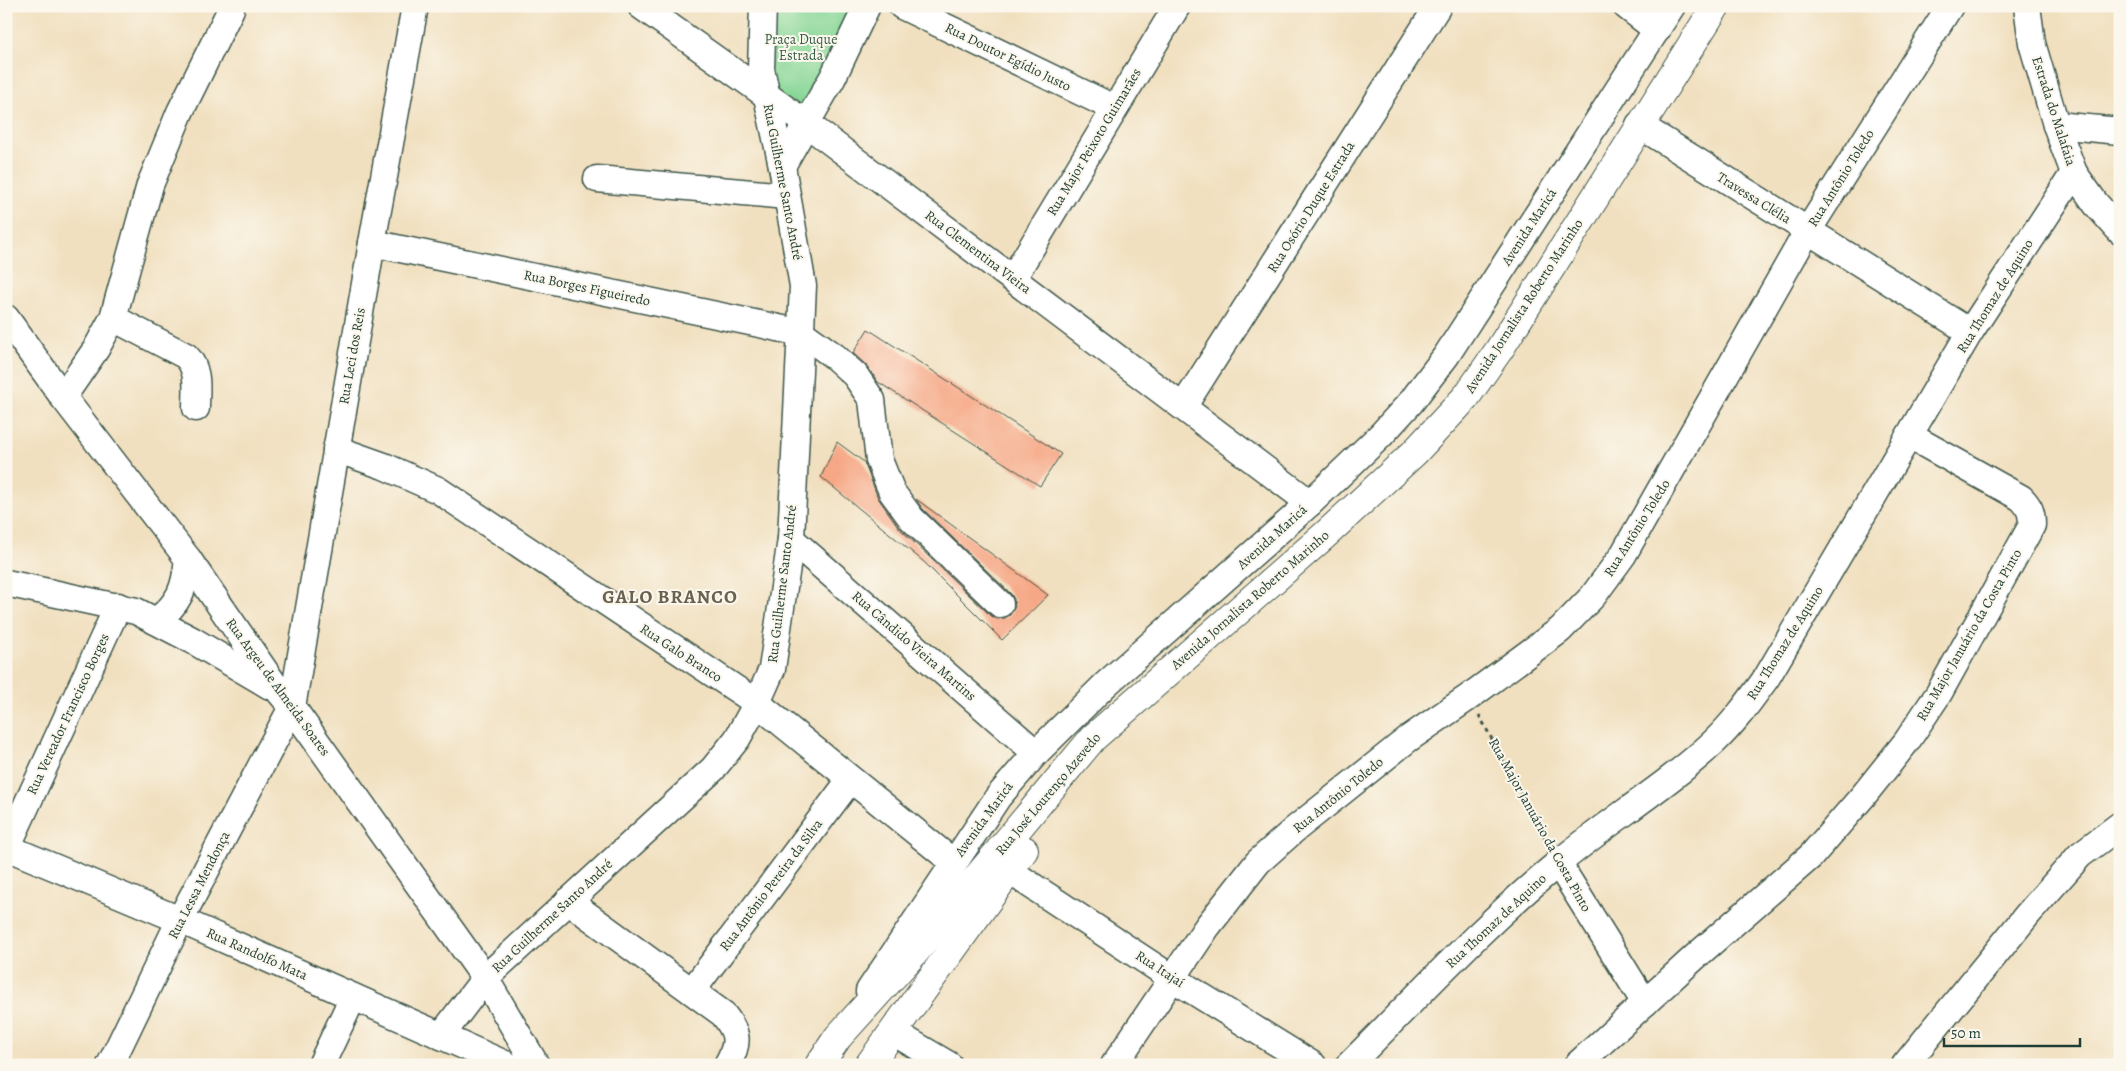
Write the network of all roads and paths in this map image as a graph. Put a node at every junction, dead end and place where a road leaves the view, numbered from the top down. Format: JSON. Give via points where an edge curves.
{"nodes":[{"id":1,"x":415,"y":6,"type":"edge"},
{"id":2,"x":641,"y":6,"type":"edge"},
{"id":3,"x":763,"y":6,"type":"edge"},
{"id":4,"x":867,"y":6,"type":"edge"},
{"id":5,"x":902,"y":6,"type":"edge"},
{"id":6,"x":1177,"y":6,"type":"edge"},
{"id":7,"x":1438,"y":6,"type":"edge"},
{"id":8,"x":1626,"y":6,"type":"edge"},
{"id":9,"x":1672,"y":6,"type":"edge"},
{"id":10,"x":1716,"y":6,"type":"edge"},
{"id":11,"x":1950,"y":6,"type":"edge"},
{"id":12,"x":2027,"y":6,"type":"edge"},
{"id":13,"x":231,"y":9,"type":"dead end"},
{"id":14,"x":1656,"y":30,"type":"junction"},
{"id":15,"x":765,"y":93,"type":"junction"},
{"id":16,"x":1114,"y":108,"type":"junction"},
{"id":17,"x":807,"y":124,"type":"junction"},
{"id":18,"x":1639,"y":125,"type":"junction"},
{"id":19,"x":2056,"y":125,"type":"junction"},
{"id":20,"x":2120,"y":132,"type":"edge"},
{"id":21,"x":782,"y":166,"type":"junction"},
{"id":22,"x":2074,"y":173,"type":"junction"},
{"id":23,"x":597,"y":179,"type":"dead end"},
{"id":24,"x":786,"y":196,"type":"junction"},
{"id":25,"x":2120,"y":231,"type":"edge"},
{"id":26,"x":1807,"y":232,"type":"junction"},
{"id":27,"x":372,"y":243,"type":"junction"},
{"id":28,"x":1013,"y":278,"type":"junction"},
{"id":29,"x":6,"y":318,"type":"edge"},
{"id":30,"x":113,"y":318,"type":"junction"},
{"id":31,"x":1970,"y":332,"type":"junction"},
{"id":32,"x":802,"y":333,"type":"junction"},
{"id":33,"x":63,"y":397,"type":"junction"},
{"id":34,"x":1183,"y":407,"type":"junction"},
{"id":35,"x":196,"y":408,"type":"dead end"},
{"id":36,"x":1910,"y":436,"type":"junction"},
{"id":37,"x":336,"y":450,"type":"junction"},
{"id":38,"x":1310,"y":503,"type":"junction"},
{"id":39,"x":791,"y":539,"type":"junction"},
{"id":40,"x":188,"y":559,"type":"junction"},
{"id":41,"x":6,"y":583,"type":"edge"},
{"id":42,"x":1000,"y":604,"type":"dead end"},
{"id":43,"x":118,"y":606,"type":"junction"},
{"id":44,"x":156,"y":621,"type":"junction"},
{"id":45,"x":1469,"y":697,"type":"junction"},
{"id":46,"x":285,"y":699,"type":"junction"},
{"id":47,"x":757,"y":703,"type":"junction"},
{"id":48,"x":1129,"y":705,"type":"junction"},
{"id":49,"x":1036,"y":752,"type":"junction"},
{"id":50,"x":850,"y":780,"type":"junction"},
{"id":51,"x":2120,"y":826,"type":"edge"},
{"id":52,"x":7,"y":848,"type":"edge"},
{"id":53,"x":953,"y":862,"type":"junction"},
{"id":54,"x":1558,"y":863,"type":"junction"},
{"id":55,"x":1008,"y":870,"type":"junction"},
{"id":56,"x":568,"y":901,"type":"junction"},
{"id":57,"x":180,"y":920,"type":"junction"},
{"id":58,"x":485,"y":978,"type":"junction"},
{"id":59,"x":1172,"y":978,"type":"junction"},
{"id":60,"x":692,"y":991,"type":"junction"},
{"id":61,"x":353,"y":997,"type":"junction"},
{"id":62,"x":1645,"y":1003,"type":"junction"},
{"id":63,"x":893,"y":1032,"type":"junction"},
{"id":64,"x":442,"y":1036,"type":"junction"},
{"id":65,"x":838,"y":1037,"type":"junction"},
{"id":66,"x":110,"y":1065,"type":"edge"},
{"id":67,"x":321,"y":1065,"type":"edge"},
{"id":68,"x":507,"y":1065,"type":"edge"},
{"id":69,"x":536,"y":1065,"type":"edge"},
{"id":70,"x":728,"y":1065,"type":"edge"},
{"id":71,"x":819,"y":1065,"type":"edge"},
{"id":72,"x":870,"y":1065,"type":"edge"},
{"id":73,"x":949,"y":1065,"type":"edge"},
{"id":74,"x":1114,"y":1065,"type":"edge"},
{"id":75,"x":1313,"y":1065,"type":"edge"},
{"id":76,"x":1349,"y":1065,"type":"edge"},
{"id":77,"x":1577,"y":1065,"type":"edge"},
{"id":78,"x":1905,"y":1065,"type":"edge"}],
"edges":[{"from":1,"to":27,"type":"street","name":"Rua Leci dos Reis"},
{"from":2,"to":15,"type":"street","name":"Rua Clementina Vieira"},
{"from":3,"to":15,"type":"street","name":"Rua Guilherme Santo André","via":[[761,69]]},
{"from":4,"to":17,"type":"street"},
{"from":5,"to":16,"type":"street","name":"Rua Doutor Egídio Justo"},
{"from":6,"to":16,"type":"street","name":"Rua Major Peixoto Guimarães"},
{"from":7,"to":34,"type":"street","name":"Rua Osório Duque Estrada"},
{"from":8,"to":14,"type":"street"},
{"from":9,"to":14,"type":"street","name":"Avenida Maricá"},
{"from":10,"to":18,"type":"main road","name":"Avenida Jornalista Roberto Marinho"},
{"from":11,"to":26,"type":"street","name":"Rua Antônio Toledo"},
{"from":12,"to":19,"type":"street","name":"Estrada do Malafaia","via":[[2032,43]]},
{"from":13,"to":30,"type":"street","via":[[180,112],[150,185]]},
{"from":14,"to":38,"type":"street","name":"Avenida Maricá","via":[[1446,356],[1381,435]]},
{"from":15,"to":17,"type":"street","name":"Rua Clementina Vieira"},
{"from":15,"to":21,"type":"street","name":"Rua Guilherme Santo André"},
{"from":16,"to":28,"type":"street","name":"Rua Major Peixoto Guimarães"},
{"from":17,"to":21,"type":"street"},
{"from":17,"to":28,"type":"street","name":"Rua Clementina Vieira"},
{"from":18,"to":26,"type":"street","name":"Travessa Clélia"},
{"from":18,"to":48,"type":"main road","name":"Avenida Jornalista Roberto Marinho","via":[[1499,350],[1466,397],[1414,454]]},
{"from":19,"to":20,"type":"street"},
{"from":19,"to":22,"type":"street","name":"Estrada do Malafaia"},
{"from":21,"to":24,"type":"street","name":"Rua Guilherme Santo André"},
{"from":22,"to":25,"type":"street","name":"Estrada do Malafaia"},
{"from":22,"to":31,"type":"street","name":"Rua Thomaz de Aquino"},
{"from":23,"to":24,"type":"street"},
{"from":24,"to":32,"type":"street","name":"Rua Guilherme Santo André","via":[[803,286]]},
{"from":26,"to":31,"type":"street","name":"Travessa Clélia"},
{"from":26,"to":45,"type":"street","name":"Rua Antônio Toledo","via":[[1623,555],[1593,596],[1560,630]]},
{"from":27,"to":32,"type":"street","name":"Rua Borges Figueiredo"},
{"from":27,"to":37,"type":"street","name":"Rua Leci dos Reis"},
{"from":28,"to":34,"type":"street","name":"Rua Clementina Vieira"},
{"from":29,"to":33,"type":"street","name":"Rua Argeu de Almeida Soares"},
{"from":30,"to":33,"type":"street"},
{"from":30,"to":35,"type":"street","via":[[192,362],[196,372]]},
{"from":31,"to":36,"type":"street","name":"Rua Thomaz de Aquino"},
{"from":32,"to":39,"type":"street","name":"Rua Guilherme Santo André"},
{"from":32,"to":42,"type":"street","via":[[855,375],[872,400],[879,460],[892,492],[911,518]]},
{"from":33,"to":40,"type":"street","name":"Rua Argeu de Almeida Soares"},
{"from":34,"to":38,"type":"street","name":"Rua Clementina Vieira"},
{"from":36,"to":54,"type":"street","name":"Rua Thomaz de Aquino","via":[[1767,677],[1744,708],[1715,741],[1684,767]]},
{"from":36,"to":62,"type":"street","name":"Rua Major Januário da Costa Pinto","via":[[2021,498],[2029,507],[2032,525],[1939,693],[1907,741],[1863,796],[1811,856]]},
{"from":37,"to":46,"type":"street","name":"Rua Leci dos Reis"},
{"from":37,"to":47,"type":"street","name":"Rua Galo Branco","via":[[384,466],[438,490]]},
{"from":38,"to":49,"type":"street","name":"Avenida Maricá","via":[[1106,684]]},
{"from":39,"to":47,"type":"street","name":"Rua Guilherme Santo André","via":[[772,669]]},
{"from":39,"to":49,"type":"street","name":"Rua Cândido Vieira Martins"},
{"from":40,"to":44,"type":"street","via":[[180,595],[169,612]]},
{"from":40,"to":46,"type":"street","name":"Rua Argeu de Almeida Soares"},
{"from":41,"to":43,"type":"street"},
{"from":43,"to":44,"type":"street"},
{"from":43,"to":52,"type":"street","name":"Rua Vereador Francisco Borges"},
{"from":44,"to":46,"type":"street"},
{"from":45,"to":54,"type":"path","name":"Rua Major Januário da Costa Pinto"},
{"from":45,"to":59,"type":"street","name":"Rua Antônio Toledo","via":[[1408,740],[1258,862],[1207,926]]},
{"from":46,"to":57,"type":"street","name":"Rua Lessa Mendonça"},
{"from":46,"to":58,"type":"street","name":"Rua Argeu de Almeida Soares"},
{"from":47,"to":50,"type":"street","name":"Rua Galo Branco"},
{"from":47,"to":56,"type":"street","name":"Rua Guilherme Santo André","via":[[737,739],[713,769]]},
{"from":48,"to":55,"type":"main road","name":"Rua José Lourenço Azevedo"},
{"from":48,"to":65,"type":"main road","name":"Rua José Lourenço Azevedo","via":[[1093,738],[915,952]]},
{"from":49,"to":53,"type":"street","name":"Avenida Maricá","via":[[998,796]]},
{"from":50,"to":53,"type":"street","name":"Rua Galo Branco"},
{"from":50,"to":60,"type":"street","name":"Rua Antônio Pereira da Silva"},
{"from":51,"to":78,"type":"street","via":[[2080,855]]},
{"from":52,"to":57,"type":"street","name":"Rua Randolfo Mata"},
{"from":53,"to":65,"type":"street","name":"Avenida Maricá"},
{"from":54,"to":62,"type":"street","name":"Rua Major Januário da Costa Pinto"},
{"from":54,"to":76,"type":"street","name":"Rua Thomaz de Aquino","via":[[1508,906]]},
{"from":55,"to":59,"type":"street","name":"Rua Itajaí"},
{"from":55,"to":63,"type":"main road","name":"Rua José Lourenço Azevedo"},
{"from":56,"to":58,"type":"street","name":"Rua Guilherme Santo André"},
{"from":56,"to":60,"type":"street"},
{"from":57,"to":61,"type":"street","name":"Rua Randolfo Mata"},
{"from":57,"to":66,"type":"street","name":"Rua Lessa Mendonça"},
{"from":58,"to":64,"type":"street","name":"Rua Guilherme Santo André"},
{"from":58,"to":69,"type":"street","name":"Rua Argeu de Almeida Soares"},
{"from":59,"to":74,"type":"street","name":"Rua Antônio Toledo"},
{"from":59,"to":75,"type":"street","name":"Rua Itajaí"},
{"from":60,"to":70,"type":"street","via":[[723,1014],[735,1029],[736,1042]]},
{"from":61,"to":64,"type":"street","name":"Rua Randolfo Mata"},
{"from":61,"to":67,"type":"street"},
{"from":62,"to":77,"type":"street","name":"Rua Major Januário da Costa Pinto"},
{"from":63,"to":72,"type":"main road","name":"Rua José Lourenço Azevedo"},
{"from":63,"to":73,"type":"street"},
{"from":64,"to":68,"type":"street","name":"Rua Randolfo Mata"},
{"from":65,"to":71,"type":"main road","name":"Rua José Lourenço Azevedo"}]}
